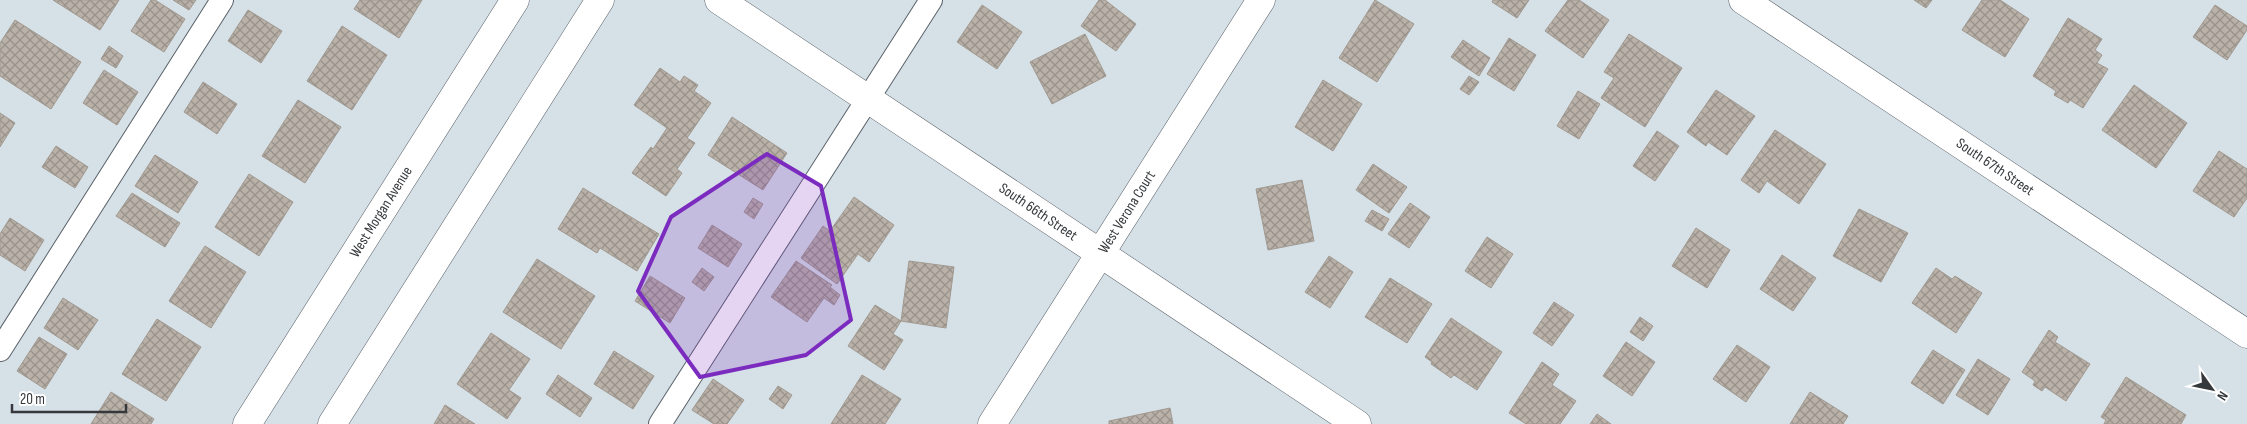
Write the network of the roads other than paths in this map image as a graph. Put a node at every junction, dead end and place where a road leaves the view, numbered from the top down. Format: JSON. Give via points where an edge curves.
{"nodes":[{"id":1,"x":222,"y":0,"type":"edge"},
{"id":2,"x":515,"y":0,"type":"edge"},
{"id":3,"x":600,"y":0,"type":"edge"},
{"id":4,"x":719,"y":0,"type":"edge"},
{"id":5,"x":931,"y":0,"type":"edge"},
{"id":6,"x":1261,"y":0,"type":"edge"},
{"id":7,"x":1743,"y":0,"type":"edge"},
{"id":8,"x":868,"y":99,"type":"junction"},
{"id":9,"x":1100,"y":253,"type":"junction"},
{"id":10,"x":2247,"y":334,"type":"edge"},
{"id":11,"x":0,"y":350,"type":"edge"},
{"id":12,"x":247,"y":424,"type":"edge"},
{"id":13,"x":332,"y":424,"type":"edge"},
{"id":14,"x":660,"y":424,"type":"edge"},
{"id":15,"x":992,"y":424,"type":"edge"},
{"id":16,"x":1358,"y":424,"type":"edge"}],
"edges":[{"from":1,"to":11,"type":"lane"},
{"from":2,"to":12,"type":"street","name":"West Morgan Avenue"},
{"from":3,"to":13,"type":"street"},
{"from":4,"to":8,"type":"street","name":"South 66th Street"},
{"from":5,"to":8,"type":"lane"},
{"from":6,"to":9,"type":"street","name":"West Verona Court"},
{"from":7,"to":10,"type":"street","name":"South 67th Street"},
{"from":8,"to":9,"type":"street","name":"South 66th Street"},
{"from":8,"to":14,"type":"lane"},
{"from":9,"to":15,"type":"street","name":"West Verona Court"},
{"from":9,"to":16,"type":"street","name":"South 66th Street"}]}
